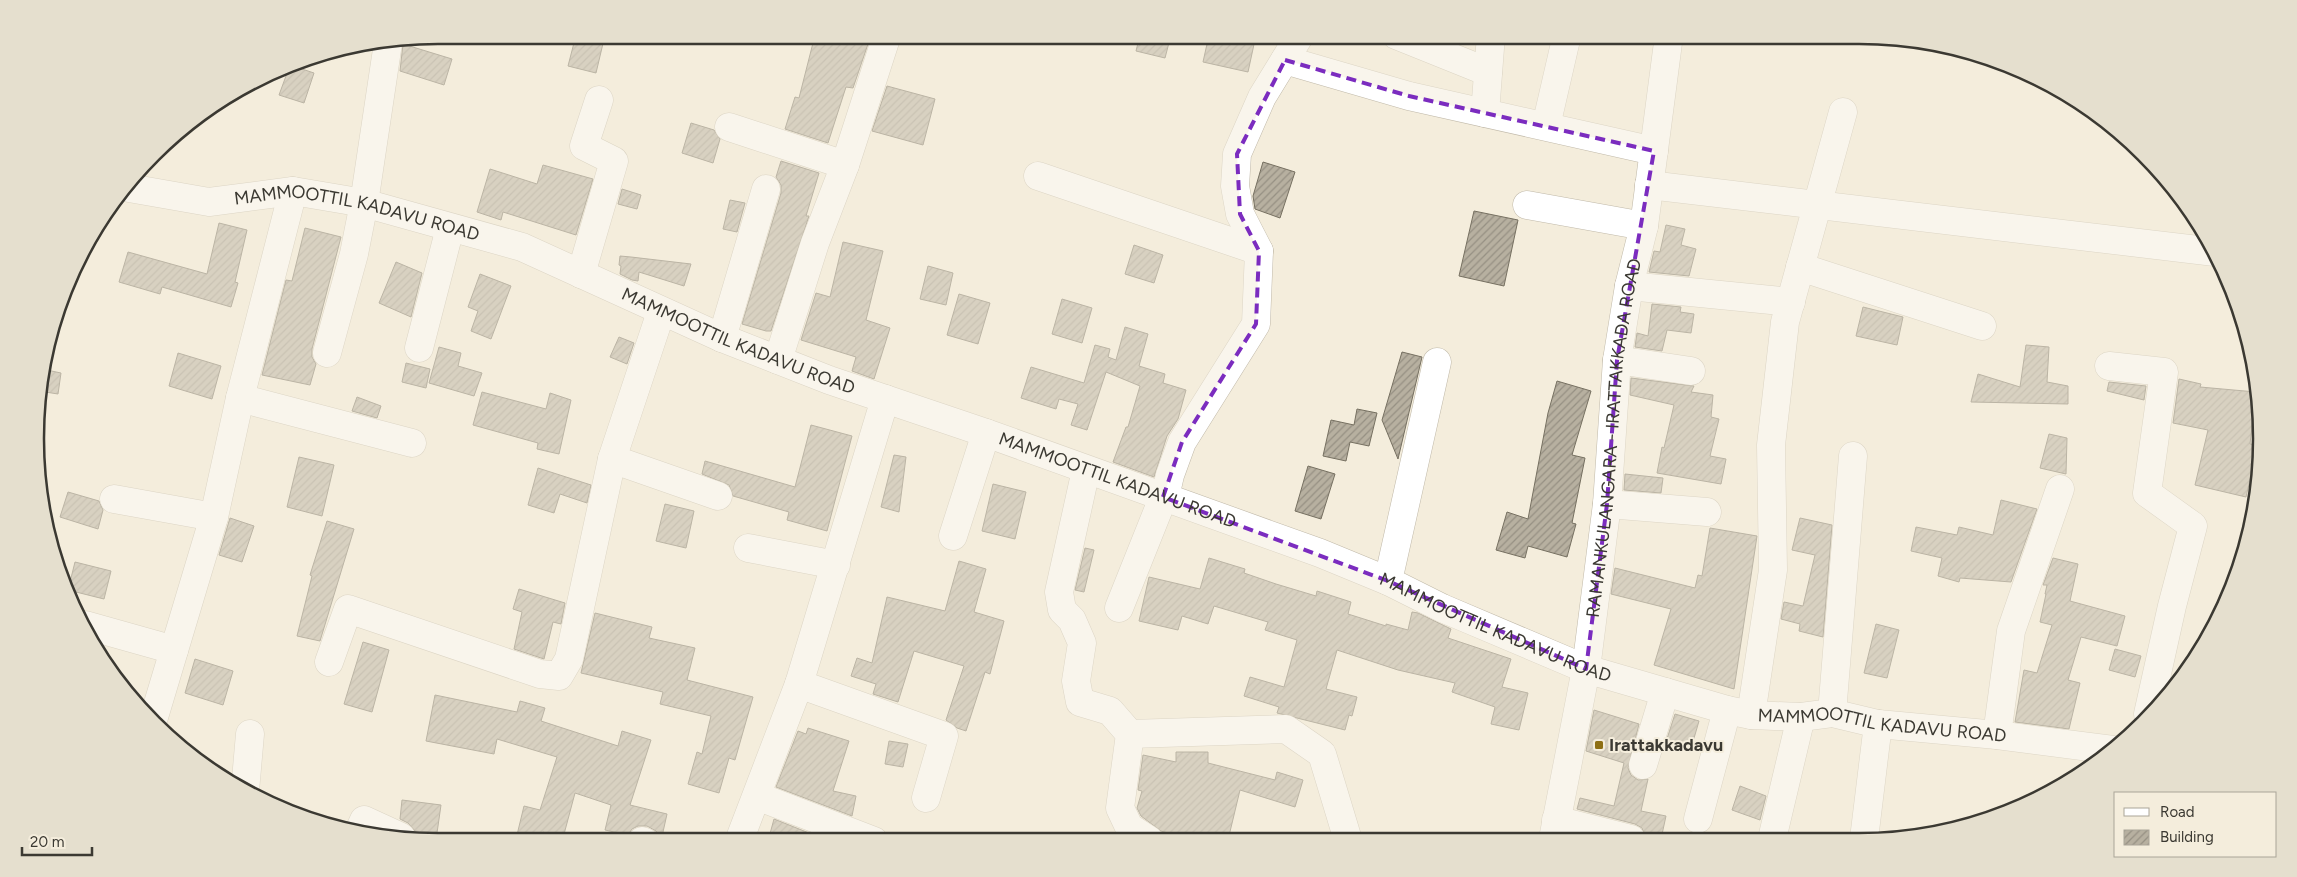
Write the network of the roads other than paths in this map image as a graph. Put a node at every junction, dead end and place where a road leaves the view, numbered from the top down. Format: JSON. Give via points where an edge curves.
{"nodes":[{"id":1,"x":884,"y":44,"type":"edge"},
{"id":2,"x":1295,"y":44,"type":"edge"},
{"id":3,"x":1418,"y":44,"type":"edge"},
{"id":4,"x":1490,"y":44,"type":"edge"},
{"id":5,"x":1565,"y":44,"type":"edge"},
{"id":6,"x":1668,"y":44,"type":"edge"},
{"id":7,"x":387,"y":47,"type":"edge"},
{"id":8,"x":1285,"y":60,"type":"junction"},
{"id":9,"x":1488,"y":72,"type":"junction"},
{"id":10,"x":599,"y":100,"type":"dead end"},
{"id":11,"x":1843,"y":112,"type":"dead end"},
{"id":12,"x":1485,"y":113,"type":"junction"},
{"id":13,"x":1546,"y":126,"type":"junction"},
{"id":14,"x":729,"y":127,"type":"dead end"},
{"id":15,"x":1654,"y":151,"type":"junction"},
{"id":16,"x":846,"y":165,"type":"junction"},
{"id":17,"x":1038,"y":176,"type":"dead end"},
{"id":18,"x":1649,"y":185,"type":"junction"},
{"id":19,"x":766,"y":188,"type":"dead end"},
{"id":20,"x":133,"y":189,"type":"edge"},
{"id":21,"x":293,"y":191,"type":"junction"},
{"id":22,"x":364,"y":203,"type":"junction"},
{"id":23,"x":1818,"y":204,"type":"junction"},
{"id":24,"x":1527,"y":205,"type":"dead end"},
{"id":25,"x":1644,"y":226,"type":"junction"},
{"id":26,"x":450,"y":228,"type":"junction"},
{"id":27,"x":1259,"y":251,"type":"junction"},
{"id":28,"x":2206,"y":251,"type":"edge"},
{"id":29,"x":1800,"y":267,"type":"junction"},
{"id":30,"x":581,"y":274,"type":"junction"},
{"id":31,"x":1629,"y":286,"type":"junction"},
{"id":32,"x":1790,"y":302,"type":"junction"},
{"id":33,"x":661,"y":312,"type":"junction"},
{"id":34,"x":1982,"y":326,"type":"dead end"},
{"id":35,"x":722,"y":338,"type":"junction"},
{"id":36,"x":419,"y":348,"type":"dead end"},
{"id":37,"x":327,"y":353,"type":"dead end"},
{"id":38,"x":778,"y":360,"type":"junction"},
{"id":39,"x":1617,"y":360,"type":"junction"},
{"id":40,"x":1437,"y":362,"type":"dead end"},
{"id":41,"x":2109,"y":366,"type":"dead end"},
{"id":42,"x":1691,"y":371,"type":"dead end"},
{"id":43,"x":240,"y":398,"type":"junction"},
{"id":44,"x":885,"y":399,"type":"junction"},
{"id":45,"x":986,"y":433,"type":"junction"},
{"id":46,"x":412,"y":443,"type":"dead end"},
{"id":47,"x":1853,"y":456,"type":"dead end"},
{"id":48,"x":612,"y":459,"type":"junction"},
{"id":49,"x":1086,"y":470,"type":"junction"},
{"id":50,"x":2060,"y":490,"type":"dead end"},
{"id":51,"x":718,"y":496,"type":"dead end"},
{"id":52,"x":1163,"y":497,"type":"junction"},
{"id":53,"x":114,"y":499,"type":"dead end"},
{"id":54,"x":1607,"y":504,"type":"junction"},
{"id":55,"x":1707,"y":512,"type":"dead end"},
{"id":56,"x":214,"y":517,"type":"junction"},
{"id":57,"x":953,"y":536,"type":"dead end"},
{"id":58,"x":748,"y":548,"type":"dead end"},
{"id":59,"x":836,"y":565,"type":"junction"},
{"id":60,"x":1388,"y":581,"type":"junction"},
{"id":61,"x":1119,"y":608,"type":"dead end"},
{"id":62,"x":92,"y":627,"type":"edge"},
{"id":63,"x":174,"y":650,"type":"junction"},
{"id":64,"x":328,"y":662,"type":"dead end"},
{"id":65,"x":1586,"y":669,"type":"junction"},
{"id":66,"x":799,"y":684,"type":"junction"},
{"id":67,"x":1665,"y":692,"type":"junction"},
{"id":68,"x":2150,"y":704,"type":"edge"},
{"id":69,"x":1739,"y":713,"type":"junction"},
{"id":70,"x":1832,"y":713,"type":"junction"},
{"id":71,"x":155,"y":714,"type":"edge"},
{"id":72,"x":1801,"y":717,"type":"junction"},
{"id":73,"x":1878,"y":724,"type":"junction"},
{"id":74,"x":250,"y":734,"type":"dead end"},
{"id":75,"x":1130,"y":734,"type":"junction"},
{"id":76,"x":1997,"y":735,"type":"junction"},
{"id":77,"x":2103,"y":749,"type":"edge"},
{"id":78,"x":1643,"y":765,"type":"dead end"},
{"id":79,"x":246,"y":783,"type":"edge"},
{"id":80,"x":757,"y":796,"type":"junction"},
{"id":81,"x":926,"y":798,"type":"dead end"},
{"id":82,"x":1698,"y":819,"type":"dead end"},
{"id":83,"x":361,"y":826,"type":"edge"},
{"id":84,"x":385,"y":830,"type":"edge"},
{"id":85,"x":1555,"y":830,"type":"edge"},
{"id":86,"x":742,"y":833,"type":"edge"},
{"id":87,"x":853,"y":833,"type":"edge"},
{"id":88,"x":1138,"y":833,"type":"edge"},
{"id":89,"x":1346,"y":833,"type":"edge"},
{"id":90,"x":1580,"y":833,"type":"edge"},
{"id":91,"x":1773,"y":833,"type":"edge"},
{"id":92,"x":1865,"y":833,"type":"edge"}],
"edges":[{"from":1,"to":16,"type":"street"},
{"from":2,"to":8,"type":"street"},
{"from":3,"to":9,"type":"street"},
{"from":4,"to":9,"type":"street"},
{"from":5,"to":13,"type":"street"},
{"from":6,"to":15,"type":"street","name":"RAMANKULANGARA - IRATTAKKADA ROAD"},
{"from":7,"to":22,"type":"street"},
{"from":8,"to":12,"type":"street","via":[[1409,96]]},
{"from":8,"to":27,"type":"street","via":[[1262,97],[1237,154],[1235,186],[1240,214]]},
{"from":9,"to":12,"type":"street"},
{"from":10,"to":30,"type":"street","via":[[584,146],[614,161]]},
{"from":11,"to":23,"type":"street"},
{"from":12,"to":13,"type":"street"},
{"from":13,"to":15,"type":"street"},
{"from":14,"to":16,"type":"street"},
{"from":15,"to":18,"type":"street","name":"RAMANKULANGARA - IRATTAKKADA ROAD"},
{"from":16,"to":38,"type":"street","via":[[815,243]]},
{"from":17,"to":27,"type":"street"},
{"from":18,"to":23,"type":"street"},
{"from":18,"to":25,"type":"street","name":"RAMANKULANGARA - IRATTAKKADA ROAD"},
{"from":19,"to":35,"type":"street"},
{"from":20,"to":21,"type":"street","name":"MAMMOOTTIL KADAVU ROAD","via":[[208,202]]},
{"from":21,"to":22,"type":"street","name":"MAMMOOTTIL KADAVU ROAD"},
{"from":21,"to":43,"type":"street"},
{"from":22,"to":26,"type":"street","name":"MAMMOOTTIL KADAVU ROAD"},
{"from":22,"to":37,"type":"street","via":[[354,254]]},
{"from":23,"to":28,"type":"street"},
{"from":23,"to":29,"type":"street"},
{"from":24,"to":25,"type":"street"},
{"from":25,"to":31,"type":"street","name":"RAMANKULANGARA - IRATTAKKADA ROAD"},
{"from":26,"to":30,"type":"street","name":"MAMMOOTTIL KADAVU ROAD","via":[[522,247]]},
{"from":26,"to":36,"type":"street"},
{"from":27,"to":52,"type":"street","via":[[1256,324],[1182,442]]},
{"from":29,"to":32,"type":"street"},
{"from":29,"to":34,"type":"street"},
{"from":30,"to":33,"type":"street","name":"MAMMOOTTIL KADAVU ROAD"},
{"from":31,"to":32,"type":"street"},
{"from":31,"to":39,"type":"street","name":"RAMANKULANGARA - IRATTAKKADA ROAD"},
{"from":32,"to":69,"type":"street","via":[[1771,445],[1773,570]]},
{"from":33,"to":35,"type":"street","name":"MAMMOOTTIL KADAVU ROAD"},
{"from":33,"to":48,"type":"street"},
{"from":35,"to":38,"type":"street","name":"MAMMOOTTIL KADAVU ROAD"},
{"from":38,"to":44,"type":"street","name":"MAMMOOTTIL KADAVU ROAD"},
{"from":39,"to":42,"type":"street"},
{"from":39,"to":54,"type":"street","name":"RAMANKULANGARA - IRATTAKKADA ROAD"},
{"from":40,"to":60,"type":"street"},
{"from":41,"to":68,"type":"street","via":[[2164,372],[2147,493],[2193,526]]},
{"from":43,"to":46,"type":"street"},
{"from":43,"to":56,"type":"street"},
{"from":44,"to":45,"type":"street","name":"MAMMOOTTIL KADAVU ROAD"},
{"from":44,"to":59,"type":"street"},
{"from":45,"to":49,"type":"street","name":"MAMMOOTTIL KADAVU ROAD"},
{"from":45,"to":57,"type":"street"},
{"from":47,"to":70,"type":"street"},
{"from":48,"to":51,"type":"street"},
{"from":48,"to":64,"type":"street","via":[[569,659],[558,676],[540,674],[348,609]]},
{"from":49,"to":52,"type":"street","name":"MAMMOOTTIL KADAVU ROAD"},
{"from":49,"to":75,"type":"street","via":[[1059,592],[1062,610],[1072,620],[1082,643],[1076,681],[1080,702],[1110,712]]},
{"from":50,"to":76,"type":"street","via":[[2011,631]]},
{"from":52,"to":60,"type":"street","name":"MAMMOOTTIL KADAVU ROAD"},
{"from":52,"to":61,"type":"street"},
{"from":53,"to":56,"type":"street"},
{"from":54,"to":55,"type":"street"},
{"from":54,"to":65,"type":"street","name":"RAMANKULANGARA - IRATTAKKADA ROAD"},
{"from":56,"to":63,"type":"street"},
{"from":58,"to":59,"type":"street"},
{"from":59,"to":66,"type":"street"},
{"from":60,"to":65,"type":"street","name":"MAMMOOTTIL KADAVU ROAD","via":[[1442,608]]},
{"from":62,"to":63,"type":"street"},
{"from":63,"to":71,"type":"street"},
{"from":65,"to":67,"type":"street","name":"MAMMOOTTIL KADAVU ROAD"},
{"from":65,"to":85,"type":"street","name":"RAMANKULANGARA - IRATTAKKADA ROAD"},
{"from":66,"to":80,"type":"street"},
{"from":66,"to":81,"type":"street","via":[[944,736]]},
{"from":67,"to":69,"type":"street","name":"MAMMOOTTIL KADAVU ROAD"},
{"from":67,"to":78,"type":"street"},
{"from":69,"to":72,"type":"street","name":"MAMMOOTTIL KADAVU ROAD"},
{"from":69,"to":82,"type":"street"},
{"from":70,"to":72,"type":"street","name":"MAMMOOTTIL KADAVU ROAD"},
{"from":70,"to":73,"type":"street","name":"MAMMOOTTIL KADAVU ROAD"},
{"from":72,"to":91,"type":"street"},
{"from":73,"to":76,"type":"street","name":"MAMMOOTTIL KADAVU ROAD"},
{"from":73,"to":92,"type":"street"},
{"from":74,"to":79,"type":"street"},
{"from":75,"to":88,"type":"street","via":[[1120,808],[1129,827]]},
{"from":75,"to":89,"type":"street","via":[[1286,730],[1322,754]]},
{"from":76,"to":77,"type":"street","name":"MAMMOOTTIL KADAVU ROAD"},
{"from":80,"to":86,"type":"street"},
{"from":80,"to":87,"type":"street"},
{"from":83,"to":84,"type":"street","via":[[364,820]]},
{"from":85,"to":90,"type":"street"}]}
